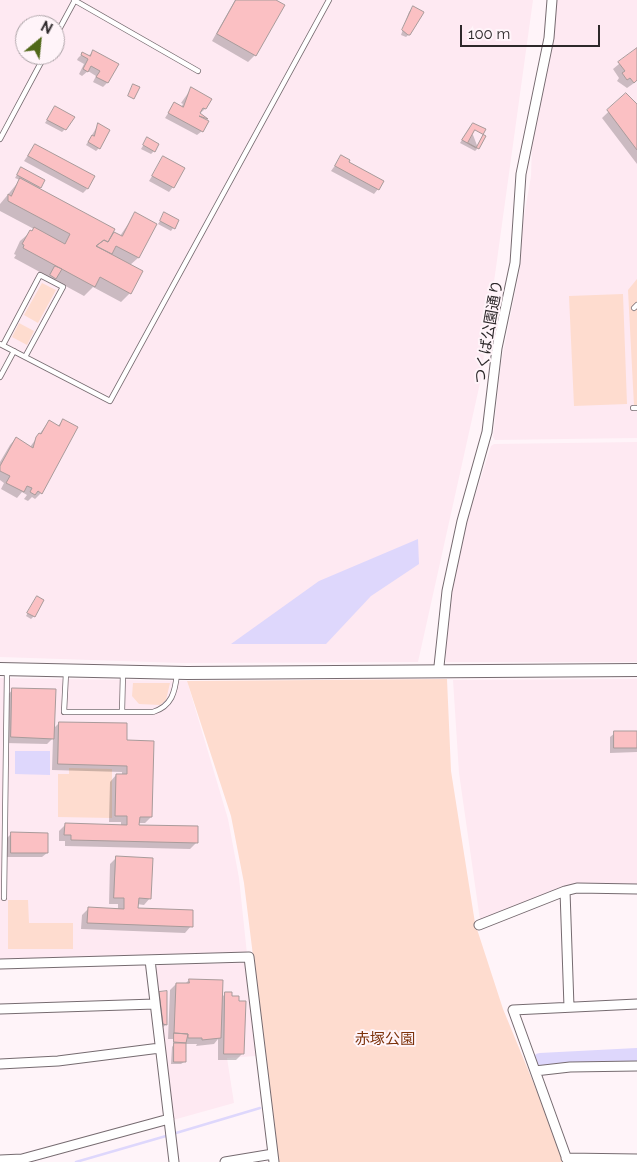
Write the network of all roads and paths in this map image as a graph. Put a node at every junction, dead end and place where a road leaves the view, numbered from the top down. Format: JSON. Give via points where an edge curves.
{"nodes":[{"id":1,"x":75,"y":0,"type":"edge"},
{"id":2,"x":329,"y":0,"type":"edge"},
{"id":3,"x":552,"y":0,"type":"edge"},
{"id":4,"x":65,"y":18,"type":"edge"},
{"id":5,"x":40,"y":65,"type":"edge"},
{"id":6,"x":198,"y":71,"type":"dead end"},
{"id":7,"x":0,"y":139,"type":"edge"},
{"id":8,"x":1,"y":344,"type":"edge"},
{"id":9,"x":14,"y":351,"type":"junction"},
{"id":10,"x":25,"y":357,"type":"junction"},
{"id":11,"x":0,"y":377,"type":"edge"},
{"id":12,"x":439,"y":666,"type":"dead end"},
{"id":13,"x":4,"y":669,"type":"edge"},
{"id":14,"x":66,"y":670,"type":"junction"},
{"id":15,"x":637,"y":670,"type":"edge"},
{"id":16,"x":122,"y":672,"type":"junction"},
{"id":17,"x":177,"y":673,"type":"junction"},
{"id":18,"x":122,"y":712,"type":"junction"},
{"id":19,"x":637,"y":889,"type":"edge"},
{"id":20,"x":565,"y":891,"type":"junction"},
{"id":21,"x":4,"y":898,"type":"dead end"},
{"id":22,"x":479,"y":925,"type":"dead end"},
{"id":23,"x":150,"y":960,"type":"junction"},
{"id":24,"x":0,"y":964,"type":"edge"},
{"id":25,"x":155,"y":1004,"type":"junction"},
{"id":26,"x":637,"y":1004,"type":"edge"},
{"id":27,"x":568,"y":1007,"type":"junction"},
{"id":28,"x":0,"y":1009,"type":"edge"},
{"id":29,"x":160,"y":1048,"type":"junction"},
{"id":30,"x":0,"y":1064,"type":"edge"},
{"id":31,"x":637,"y":1066,"type":"edge"},
{"id":32,"x":535,"y":1071,"type":"junction"},
{"id":33,"x":169,"y":1119,"type":"junction"},
{"id":34,"x":273,"y":1158,"type":"edge"},
{"id":35,"x":637,"y":1159,"type":"edge"},
{"id":36,"x":0,"y":1160,"type":"edge"},
{"id":37,"x":567,"y":1160,"type":"edge"},
{"id":38,"x":174,"y":1162,"type":"edge"},
{"id":39,"x":225,"y":1162,"type":"edge"}],
"edges":[{"from":1,"to":4,"type":"lane"},
{"from":1,"to":6,"type":"lane"},
{"from":2,"to":10,"type":"lane","via":[[110,401]]},
{"from":3,"to":12,"type":"street","name":"つくば公園通り","via":[[549,38],[521,174],[514,264],[497,348],[487,432],[462,521],[447,591]]},
{"from":5,"to":7,"type":"lane"},
{"from":8,"to":9,"type":"lane"},
{"from":8,"to":10,"type":"lane","via":[[40,275],[63,288]]},
{"from":9,"to":10,"type":"lane"},
{"from":9,"to":11,"type":"lane"},
{"from":13,"to":14,"type":"street"},
{"from":13,"to":21,"type":"lane"},
{"from":14,"to":16,"type":"street"},
{"from":14,"to":18,"type":"lane","via":[[64,712]]},
{"from":15,"to":17,"type":"street"},
{"from":16,"to":17,"type":"street"},
{"from":16,"to":18,"type":"lane"},
{"from":17,"to":18,"type":"lane","via":[[174,694],[162,709]]},
{"from":19,"to":20,"type":"street","via":[[577,888]]},
{"from":20,"to":22,"type":"street"},
{"from":20,"to":27,"type":"street"},
{"from":23,"to":24,"type":"street"},
{"from":23,"to":25,"type":"street"},
{"from":23,"to":34,"type":"street","via":[[249,957]]},
{"from":25,"to":28,"type":"street"},
{"from":25,"to":29,"type":"street"},
{"from":26,"to":27,"type":"street"},
{"from":27,"to":32,"type":"street","via":[[513,1010]]},
{"from":29,"to":30,"type":"street","via":[[58,1061]]},
{"from":29,"to":33,"type":"street"},
{"from":31,"to":32,"type":"street"},
{"from":32,"to":37,"type":"street"},
{"from":33,"to":36,"type":"street","via":[[22,1159]]},
{"from":33,"to":38,"type":"street"},
{"from":34,"to":39,"type":"street"},
{"from":35,"to":37,"type":"street"}]}
